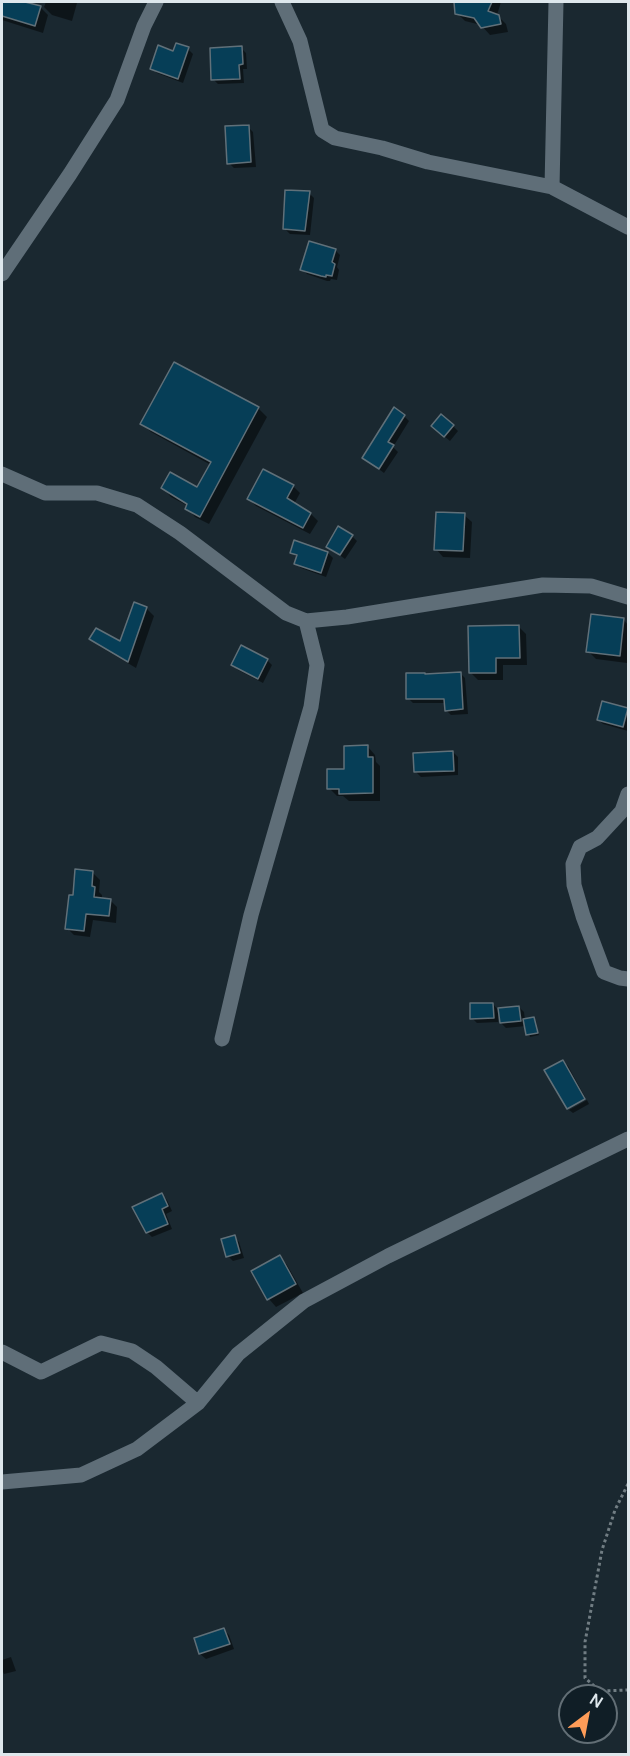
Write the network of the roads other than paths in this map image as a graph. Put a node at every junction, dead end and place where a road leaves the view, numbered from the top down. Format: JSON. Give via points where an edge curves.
{"nodes":[{"id":1,"x":156,"y":2,"type":"edge"},
{"id":2,"x":282,"y":2,"type":"edge"},
{"id":3,"x":556,"y":2,"type":"edge"},
{"id":4,"x":552,"y":187,"type":"junction"},
{"id":5,"x":628,"y":227,"type":"edge"},
{"id":6,"x":2,"y":274,"type":"edge"},
{"id":7,"x":2,"y":474,"type":"edge"},
{"id":8,"x":628,"y":597,"type":"edge"},
{"id":9,"x":306,"y":621,"type":"junction"},
{"id":10,"x":628,"y":794,"type":"edge"},
{"id":11,"x":628,"y":979,"type":"edge"},
{"id":12,"x":222,"y":1039,"type":"dead end"},
{"id":13,"x":628,"y":1139,"type":"edge"},
{"id":14,"x":2,"y":1352,"type":"edge"},
{"id":15,"x":198,"y":1403,"type":"junction"},
{"id":16,"x":2,"y":1482,"type":"edge"}],
"edges":[{"from":1,"to":6,"type":"street","via":[[117,100]]},
{"from":2,"to":4,"type":"street","via":[[300,41],[321,130],[335,138],[428,162]]},
{"from":3,"to":4,"type":"street"},
{"from":4,"to":5,"type":"street"},
{"from":7,"to":9,"type":"street","via":[[45,493],[97,493],[137,505],[286,613]]},
{"from":8,"to":9,"type":"street","via":[[591,586],[543,585]]},
{"from":9,"to":12,"type":"street","via":[[317,665],[311,706],[251,915]]},
{"from":10,"to":11,"type":"street","via":[[622,811],[597,838],[580,847],[573,864],[574,885],[604,972]]},
{"from":13,"to":15,"type":"street","via":[[304,1301],[238,1354]]},
{"from":14,"to":15,"type":"street","via":[[41,1372],[101,1343],[122,1348],[156,1367]]},
{"from":15,"to":16,"type":"street","via":[[137,1449],[81,1475]]}]}
